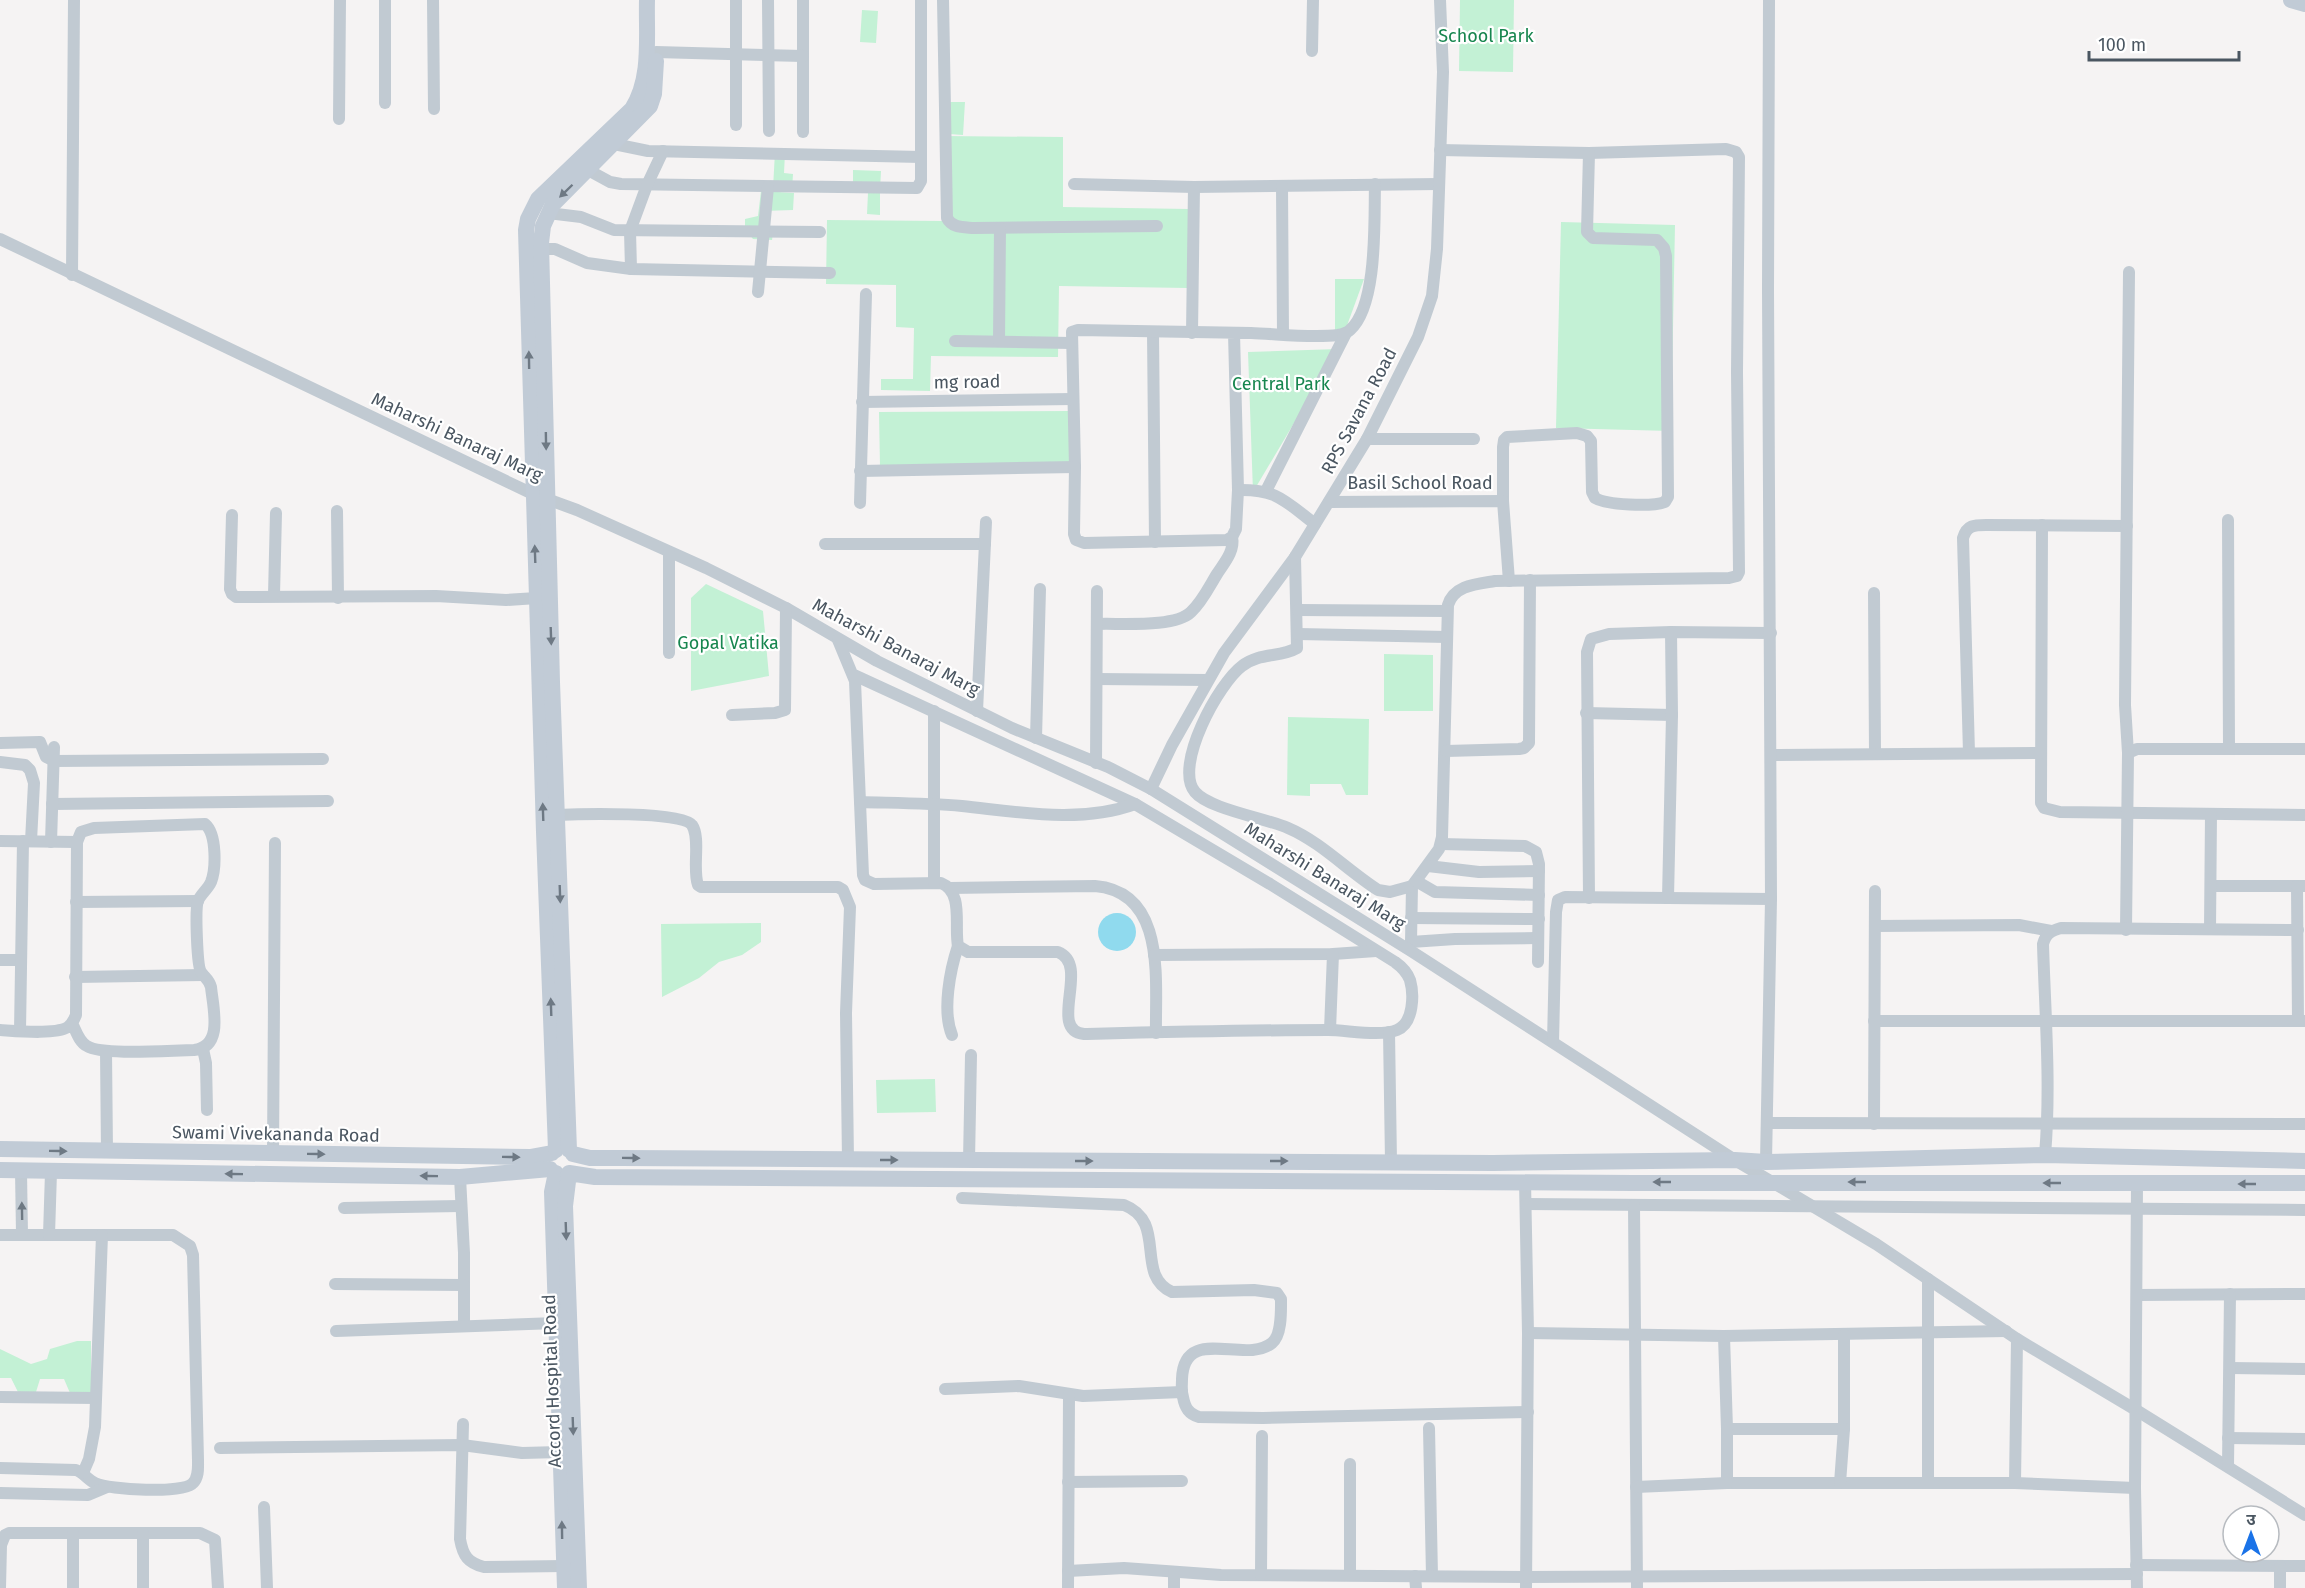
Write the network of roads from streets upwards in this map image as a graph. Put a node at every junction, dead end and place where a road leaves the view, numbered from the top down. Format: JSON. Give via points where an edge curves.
{"nodes":[{"id":1,"x":74,"y":0,"type":"edge"},
{"id":2,"x":340,"y":0,"type":"edge"},
{"id":3,"x":385,"y":0,"type":"edge"},
{"id":4,"x":433,"y":0,"type":"edge"},
{"id":5,"x":647,"y":0,"type":"edge"},
{"id":6,"x":658,"y":0,"type":"edge"},
{"id":7,"x":736,"y":0,"type":"edge"},
{"id":8,"x":768,"y":0,"type":"edge"},
{"id":9,"x":803,"y":0,"type":"edge"},
{"id":10,"x":943,"y":0,"type":"edge"},
{"id":11,"x":1313,"y":0,"type":"edge"},
{"id":12,"x":1440,"y":0,"type":"edge"},
{"id":13,"x":1769,"y":0,"type":"edge"},
{"id":14,"x":2291,"y":0,"type":"edge"},
{"id":15,"x":921,"y":1,"type":"edge"},
{"id":16,"x":2305,"y":4,"type":"edge"},
{"id":17,"x":1312,"y":51,"type":"dead end"},
{"id":18,"x":657,"y":52,"type":"junction"},
{"id":19,"x":736,"y":55,"type":"junction"},
{"id":20,"x":768,"y":56,"type":"junction"},
{"id":21,"x":803,"y":56,"type":"junction"},
{"id":22,"x":385,"y":103,"type":"dead end"},
{"id":23,"x":434,"y":109,"type":"dead end"},
{"id":24,"x":339,"y":119,"type":"dead end"},
{"id":25,"x":735,"y":125,"type":"dead end"},
{"id":26,"x":769,"y":131,"type":"dead end"},
{"id":27,"x":803,"y":132,"type":"dead end"},
{"id":28,"x":614,"y":144,"type":"junction"},
{"id":29,"x":1440,"y":150,"type":"junction"},
{"id":30,"x":663,"y":151,"type":"junction"},
{"id":31,"x":1589,"y":153,"type":"junction"},
{"id":32,"x":921,"y":157,"type":"junction"},
{"id":33,"x":588,"y":170,"type":"junction"},
{"id":34,"x":1074,"y":184,"type":"dead end"},
{"id":35,"x":1375,"y":184,"type":"junction"},
{"id":36,"x":1439,"y":184,"type":"junction"},
{"id":37,"x":647,"y":185,"type":"junction"},
{"id":38,"x":1282,"y":186,"type":"junction"},
{"id":39,"x":768,"y":187,"type":"junction"},
{"id":40,"x":1194,"y":187,"type":"junction"},
{"id":41,"x":548,"y":213,"type":"junction"},
{"id":42,"x":1157,"y":226,"type":"dead end"},
{"id":43,"x":1000,"y":228,"type":"junction"},
{"id":44,"x":630,"y":231,"type":"junction"},
{"id":45,"x":763,"y":232,"type":"junction"},
{"id":46,"x":820,"y":232,"type":"dead end"},
{"id":47,"x":0,"y":239,"type":"edge"},
{"id":48,"x":541,"y":249,"type":"junction"},
{"id":49,"x":631,"y":269,"type":"junction"},
{"id":50,"x":759,"y":272,"type":"junction"},
{"id":51,"x":2129,"y":272,"type":"dead end"},
{"id":52,"x":830,"y":273,"type":"dead end"},
{"id":53,"x":72,"y":275,"type":"junction"},
{"id":54,"x":758,"y":292,"type":"dead end"},
{"id":55,"x":866,"y":294,"type":"dead end"},
{"id":56,"x":1153,"y":332,"type":"junction"},
{"id":57,"x":1192,"y":333,"type":"junction"},
{"id":58,"x":1234,"y":333,"type":"junction"},
{"id":59,"x":1346,"y":333,"type":"junction"},
{"id":60,"x":1283,"y":334,"type":"junction"},
{"id":61,"x":955,"y":341,"type":"dead end"},
{"id":62,"x":999,"y":341,"type":"junction"},
{"id":63,"x":1071,"y":343,"type":"junction"},
{"id":64,"x":1073,"y":399,"type":"junction"},
{"id":65,"x":862,"y":402,"type":"junction"},
{"id":66,"x":1367,"y":439,"type":"junction"},
{"id":67,"x":1474,"y":440,"type":"dead end"},
{"id":68,"x":1075,"y":467,"type":"junction"},
{"id":69,"x":860,"y":471,"type":"junction"},
{"id":70,"x":1238,"y":490,"type":"junction"},
{"id":71,"x":1266,"y":491,"type":"junction"},
{"id":72,"x":540,"y":496,"type":"junction"},
{"id":73,"x":1503,"y":501,"type":"junction"},
{"id":74,"x":1329,"y":502,"type":"junction"},
{"id":75,"x":860,"y":503,"type":"dead end"},
{"id":76,"x":337,"y":512,"type":"dead end"},
{"id":77,"x":276,"y":513,"type":"dead end"},
{"id":78,"x":232,"y":515,"type":"dead end"},
{"id":79,"x":2228,"y":520,"type":"dead end"},
{"id":80,"x":986,"y":522,"type":"dead end"},
{"id":81,"x":1315,"y":524,"type":"junction"},
{"id":82,"x":2042,"y":525,"type":"junction"},
{"id":83,"x":2127,"y":526,"type":"junction"},
{"id":84,"x":1232,"y":537,"type":"junction"},
{"id":85,"x":1155,"y":542,"type":"junction"},
{"id":86,"x":825,"y":544,"type":"dead end"},
{"id":87,"x":985,"y":544,"type":"junction"},
{"id":88,"x":669,"y":552,"type":"junction"},
{"id":89,"x":1295,"y":557,"type":"junction"},
{"id":90,"x":1530,"y":580,"type":"junction"},
{"id":91,"x":1509,"y":581,"type":"junction"},
{"id":92,"x":1040,"y":589,"type":"dead end"},
{"id":93,"x":1097,"y":591,"type":"dead end"},
{"id":94,"x":1874,"y":593,"type":"dead end"},
{"id":95,"x":274,"y":595,"type":"junction"},
{"id":96,"x":338,"y":598,"type":"junction"},
{"id":97,"x":537,"y":598,"type":"junction"},
{"id":98,"x":786,"y":608,"type":"junction"},
{"id":99,"x":1298,"y":610,"type":"junction"},
{"id":100,"x":1447,"y":611,"type":"junction"},
{"id":101,"x":1096,"y":624,"type":"junction"},
{"id":102,"x":1671,"y":632,"type":"junction"},
{"id":103,"x":1771,"y":633,"type":"junction"},
{"id":104,"x":1298,"y":634,"type":"junction"},
{"id":105,"x":1447,"y":637,"type":"junction"},
{"id":106,"x":838,"y":640,"type":"junction"},
{"id":107,"x":669,"y":653,"type":"dead end"},
{"id":108,"x":854,"y":675,"type":"junction"},
{"id":109,"x":1096,"y":679,"type":"junction"},
{"id":110,"x":1208,"y":680,"type":"junction"},
{"id":111,"x":934,"y":711,"type":"junction"},
{"id":112,"x":977,"y":711,"type":"junction"},
{"id":113,"x":1586,"y":713,"type":"junction"},
{"id":114,"x":732,"y":715,"type":"dead end"},
{"id":115,"x":1672,"y":715,"type":"junction"},
{"id":116,"x":1036,"y":738,"type":"junction"},
{"id":117,"x":0,"y":743,"type":"edge"},
{"id":118,"x":54,"y":747,"type":"dead end"},
{"id":119,"x":2229,"y":749,"type":"junction"},
{"id":120,"x":2305,"y":749,"type":"edge"},
{"id":121,"x":1446,"y":751,"type":"junction"},
{"id":122,"x":1969,"y":753,"type":"junction"},
{"id":123,"x":2041,"y":753,"type":"junction"},
{"id":124,"x":2128,"y":753,"type":"junction"},
{"id":125,"x":1875,"y":754,"type":"junction"},
{"id":126,"x":1771,"y":755,"type":"junction"},
{"id":127,"x":323,"y":759,"type":"dead end"},
{"id":128,"x":54,"y":761,"type":"junction"},
{"id":129,"x":0,"y":762,"type":"edge"},
{"id":130,"x":1096,"y":763,"type":"junction"},
{"id":131,"x":1150,"y":789,"type":"junction"},
{"id":132,"x":328,"y":801,"type":"dead end"},
{"id":133,"x":860,"y":802,"type":"junction"},
{"id":134,"x":52,"y":804,"type":"junction"},
{"id":135,"x":933,"y":804,"type":"junction"},
{"id":136,"x":1135,"y":804,"type":"junction"},
{"id":137,"x":2128,"y":812,"type":"junction"},
{"id":138,"x":2211,"y":814,"type":"junction"},
{"id":139,"x":557,"y":815,"type":"junction"},
{"id":140,"x":2305,"y":815,"type":"edge"},
{"id":141,"x":0,"y":841,"type":"edge"},
{"id":142,"x":27,"y":841,"type":"junction"},
{"id":143,"x":51,"y":842,"type":"junction"},
{"id":144,"x":77,"y":842,"type":"junction"},
{"id":145,"x":275,"y":843,"type":"dead end"},
{"id":146,"x":1440,"y":844,"type":"junction"},
{"id":147,"x":1428,"y":866,"type":"junction"},
{"id":148,"x":1539,"y":871,"type":"junction"},
{"id":149,"x":934,"y":883,"type":"junction"},
{"id":150,"x":1414,"y":883,"type":"junction"},
{"id":151,"x":2211,"y":886,"type":"junction"},
{"id":152,"x":2301,"y":886,"type":"edge"},
{"id":153,"x":950,"y":888,"type":"junction"},
{"id":154,"x":1875,"y":891,"type":"dead end"},
{"id":155,"x":1539,"y":895,"type":"junction"},
{"id":156,"x":1589,"y":898,"type":"junction"},
{"id":157,"x":1668,"y":898,"type":"junction"},
{"id":158,"x":1771,"y":899,"type":"junction"},
{"id":159,"x":198,"y":901,"type":"junction"},
{"id":160,"x":76,"y":902,"type":"junction"},
{"id":161,"x":1411,"y":918,"type":"junction"},
{"id":162,"x":1539,"y":919,"type":"junction"},
{"id":163,"x":1875,"y":926,"type":"junction"},
{"id":164,"x":2126,"y":930,"type":"junction"},
{"id":165,"x":2210,"y":930,"type":"junction"},
{"id":166,"x":2298,"y":930,"type":"junction"},
{"id":167,"x":2051,"y":931,"type":"junction"},
{"id":168,"x":1538,"y":938,"type":"junction"},
{"id":169,"x":958,"y":946,"type":"junction"},
{"id":170,"x":1376,"y":951,"type":"junction"},
{"id":171,"x":1334,"y":954,"type":"junction"},
{"id":172,"x":1154,"y":955,"type":"junction"},
{"id":173,"x":0,"y":960,"type":"edge"},
{"id":174,"x":21,"y":960,"type":"junction"},
{"id":175,"x":1538,"y":962,"type":"dead end"},
{"id":176,"x":203,"y":975,"type":"junction"},
{"id":177,"x":75,"y":977,"type":"junction"},
{"id":178,"x":1874,"y":1021,"type":"junction"},
{"id":179,"x":2046,"y":1021,"type":"junction"},
{"id":180,"x":2302,"y":1021,"type":"edge"},
{"id":181,"x":72,"y":1023,"type":"junction"},
{"id":182,"x":0,"y":1030,"type":"edge"},
{"id":183,"x":20,"y":1030,"type":"junction"},
{"id":184,"x":1330,"y":1030,"type":"junction"},
{"id":185,"x":1389,"y":1032,"type":"junction"},
{"id":186,"x":1156,"y":1033,"type":"junction"},
{"id":187,"x":952,"y":1035,"type":"dead end"},
{"id":188,"x":1553,"y":1042,"type":"junction"},
{"id":189,"x":203,"y":1049,"type":"junction"},
{"id":190,"x":106,"y":1051,"type":"junction"},
{"id":191,"x":971,"y":1055,"type":"dead end"},
{"id":192,"x":207,"y":1110,"type":"dead end"},
{"id":193,"x":1767,"y":1123,"type":"junction"},
{"id":194,"x":1874,"y":1124,"type":"junction"},
{"id":195,"x":2047,"y":1124,"type":"junction"},
{"id":196,"x":2305,"y":1124,"type":"edge"},
{"id":197,"x":0,"y":1149,"type":"edge"},
{"id":198,"x":107,"y":1152,"type":"junction"},
{"id":199,"x":273,"y":1154,"type":"junction"},
{"id":200,"x":2045,"y":1155,"type":"junction"},
{"id":201,"x":561,"y":1160,"type":"junction"},
{"id":202,"x":848,"y":1160,"type":"junction"},
{"id":203,"x":1735,"y":1160,"type":"junction"},
{"id":204,"x":969,"y":1161,"type":"junction"},
{"id":205,"x":2305,"y":1161,"type":"edge"},
{"id":206,"x":1391,"y":1162,"type":"junction"},
{"id":207,"x":1766,"y":1162,"type":"junction"},
{"id":208,"x":0,"y":1170,"type":"edge"},
{"id":209,"x":21,"y":1171,"type":"junction"},
{"id":210,"x":51,"y":1172,"type":"junction"},
{"id":211,"x":460,"y":1177,"type":"junction"},
{"id":212,"x":1525,"y":1181,"type":"junction"},
{"id":213,"x":1773,"y":1182,"type":"junction"},
{"id":214,"x":2305,"y":1183,"type":"edge"},
{"id":215,"x":2137,"y":1184,"type":"junction"},
{"id":216,"x":962,"y":1198,"type":"dead end"},
{"id":217,"x":1526,"y":1204,"type":"junction"},
{"id":218,"x":1634,"y":1205,"type":"junction"},
{"id":219,"x":1811,"y":1205,"type":"junction"},
{"id":220,"x":460,"y":1206,"type":"junction"},
{"id":221,"x":344,"y":1208,"type":"dead end"},
{"id":222,"x":2137,"y":1210,"type":"junction"},
{"id":223,"x":2305,"y":1210,"type":"edge"},
{"id":224,"x":0,"y":1235,"type":"edge"},
{"id":225,"x":22,"y":1235,"type":"junction"},
{"id":226,"x":49,"y":1235,"type":"junction"},
{"id":227,"x":102,"y":1235,"type":"junction"},
{"id":228,"x":1928,"y":1279,"type":"junction"},
{"id":229,"x":335,"y":1284,"type":"dead end"},
{"id":230,"x":464,"y":1284,"type":"junction"},
{"id":231,"x":2230,"y":1294,"type":"junction"},
{"id":232,"x":2305,"y":1294,"type":"edge"},
{"id":233,"x":2138,"y":1295,"type":"junction"},
{"id":234,"x":556,"y":1323,"type":"junction"},
{"id":235,"x":464,"y":1326,"type":"junction"},
{"id":236,"x":336,"y":1331,"type":"dead end"},
{"id":237,"x":2006,"y":1331,"type":"junction"},
{"id":238,"x":1528,"y":1333,"type":"junction"},
{"id":239,"x":1928,"y":1334,"type":"junction"},
{"id":240,"x":1844,"y":1335,"type":"junction"},
{"id":241,"x":1635,"y":1336,"type":"junction"},
{"id":242,"x":1724,"y":1336,"type":"junction"},
{"id":243,"x":2017,"y":1339,"type":"junction"},
{"id":244,"x":2230,"y":1368,"type":"junction"},
{"id":245,"x":2305,"y":1369,"type":"edge"},
{"id":246,"x":945,"y":1389,"type":"dead end"},
{"id":247,"x":1182,"y":1392,"type":"junction"},
{"id":248,"x":1069,"y":1395,"type":"junction"},
{"id":249,"x":0,"y":1397,"type":"edge"},
{"id":250,"x":96,"y":1398,"type":"junction"},
{"id":251,"x":2136,"y":1410,"type":"junction"},
{"id":252,"x":1527,"y":1412,"type":"junction"},
{"id":253,"x":463,"y":1424,"type":"dead end"},
{"id":254,"x":1429,"y":1428,"type":"dead end"},
{"id":255,"x":1727,"y":1428,"type":"junction"},
{"id":256,"x":1844,"y":1428,"type":"junction"},
{"id":257,"x":1262,"y":1436,"type":"dead end"},
{"id":258,"x":2228,"y":1438,"type":"junction"},
{"id":259,"x":2305,"y":1439,"type":"edge"},
{"id":260,"x":462,"y":1445,"type":"junction"},
{"id":261,"x":220,"y":1448,"type":"dead end"},
{"id":262,"x":560,"y":1452,"type":"junction"},
{"id":263,"x":1350,"y":1464,"type":"dead end"},
{"id":264,"x":2228,"y":1466,"type":"junction"},
{"id":265,"x":0,"y":1468,"type":"edge"},
{"id":266,"x":83,"y":1473,"type":"junction"},
{"id":267,"x":1182,"y":1481,"type":"dead end"},
{"id":268,"x":1068,"y":1482,"type":"junction"},
{"id":269,"x":1727,"y":1483,"type":"junction"},
{"id":270,"x":1840,"y":1483,"type":"junction"},
{"id":271,"x":1928,"y":1483,"type":"junction"},
{"id":272,"x":2015,"y":1483,"type":"junction"},
{"id":273,"x":107,"y":1487,"type":"junction"},
{"id":274,"x":1636,"y":1487,"type":"junction"},
{"id":275,"x":2135,"y":1488,"type":"junction"},
{"id":276,"x":0,"y":1493,"type":"edge"},
{"id":277,"x":264,"y":1507,"type":"dead end"},
{"id":278,"x":2305,"y":1515,"type":"edge"},
{"id":279,"x":73,"y":1533,"type":"junction"},
{"id":280,"x":143,"y":1533,"type":"junction"},
{"id":281,"x":564,"y":1566,"type":"junction"},
{"id":282,"x":2280,"y":1566,"type":"junction"},
{"id":283,"x":2305,"y":1566,"type":"edge"},
{"id":284,"x":2136,"y":1570,"type":"junction"},
{"id":285,"x":1068,"y":1571,"type":"junction"},
{"id":286,"x":1174,"y":1572,"type":"junction"},
{"id":287,"x":1261,"y":1575,"type":"junction"},
{"id":288,"x":1350,"y":1575,"type":"junction"},
{"id":289,"x":1431,"y":1576,"type":"junction"},
{"id":290,"x":1416,"y":1582,"type":"edge"},
{"id":291,"x":1526,"y":1582,"type":"edge"},
{"id":292,"x":1637,"y":1582,"type":"edge"},
{"id":293,"x":0,"y":1588,"type":"edge"},
{"id":294,"x":73,"y":1588,"type":"edge"},
{"id":295,"x":143,"y":1588,"type":"edge"},
{"id":296,"x":218,"y":1588,"type":"edge"},
{"id":297,"x":267,"y":1588,"type":"edge"},
{"id":298,"x":565,"y":1588,"type":"edge"},
{"id":299,"x":579,"y":1588,"type":"edge"},
{"id":300,"x":1068,"y":1588,"type":"edge"},
{"id":301,"x":1174,"y":1588,"type":"edge"},
{"id":302,"x":2136,"y":1588,"type":"edge"},
{"id":303,"x":2280,"y":1588,"type":"edge"}],
"edges":[{"from":1,"to":53,"type":"street"},
{"from":2,"to":24,"type":"street"},
{"from":3,"to":22,"type":"street"},
{"from":4,"to":23,"type":"street"},
{"from":72,"to":5,"type":"street","one_way":true,"via":[[528,219],[538,199],[639,98],[646,74]]},
{"from":6,"to":18,"type":"street"},
{"from":7,"to":19,"type":"street"},
{"from":8,"to":20,"type":"street"},
{"from":9,"to":21,"type":"street"},
{"from":10,"to":43,"type":"street","via":[[947,218],[958,227]]},
{"from":11,"to":17,"type":"street"},
{"from":12,"to":29,"type":"street","name":"RPS Savana Road"},
{"from":13,"to":103,"type":"street"},
{"from":14,"to":16,"type":"street"},
{"from":15,"to":32,"type":"street"},
{"from":18,"to":19,"type":"street"},
{"from":18,"to":28,"type":"street","via":[[650,105]]},
{"from":19,"to":20,"type":"street"},
{"from":19,"to":25,"type":"street"},
{"from":20,"to":21,"type":"street"},
{"from":20,"to":26,"type":"street"},
{"from":21,"to":27,"type":"street"},
{"from":28,"to":30,"type":"street"},
{"from":28,"to":33,"type":"street"},
{"from":29,"to":31,"type":"street"},
{"from":29,"to":36,"type":"street","name":"RPS Savana Road"},
{"from":30,"to":32,"type":"street"},
{"from":30,"to":37,"type":"street"},
{"from":31,"to":73,"type":"street","via":[[1587,232],[1593,238],[1657,240],[1666,256],[1668,497],[1665,502],[1652,504],[1607,503],[1595,498],[1591,441],[1577,433],[1507,437],[1503,447]]},
{"from":31,"to":90,"type":"street","via":[[1726,149],[1739,157],[1739,572],[1729,578]]},
{"from":32,"to":39,"type":"street","via":[[921,181],[913,189]]},
{"from":33,"to":37,"type":"street","via":[[610,182]]},
{"from":33,"to":41,"type":"street","one_way":true},
{"from":34,"to":40,"type":"street"},
{"from":35,"to":36,"type":"street"},
{"from":35,"to":38,"type":"street"},
{"from":35,"to":59,"type":"street","via":[[1371,278],[1362,310]]},
{"from":36,"to":66,"type":"street","name":"RPS Savana Road","via":[[1432,296],[1418,337]]},
{"from":37,"to":39,"type":"street"},
{"from":37,"to":44,"type":"street"},
{"from":38,"to":40,"type":"street"},
{"from":38,"to":60,"type":"street"},
{"from":39,"to":45,"type":"street"},
{"from":40,"to":57,"type":"street"},
{"from":41,"to":44,"type":"street","via":[[581,217],[614,230]]},
{"from":41,"to":48,"type":"street"},
{"from":42,"to":43,"type":"street"},
{"from":43,"to":62,"type":"street"},
{"from":44,"to":45,"type":"street"},
{"from":44,"to":49,"type":"street"},
{"from":45,"to":46,"type":"street"},
{"from":45,"to":50,"type":"street"},
{"from":47,"to":53,"type":"street","name":"Maharshi Banaraj Marg"},
{"from":48,"to":49,"type":"street","via":[[560,250],[587,263]]},
{"from":48,"to":72,"type":"street","one_way":true},
{"from":49,"to":50,"type":"street"},
{"from":50,"to":52,"type":"street"},
{"from":50,"to":54,"type":"street"},
{"from":51,"to":83,"type":"street"},
{"from":53,"to":72,"type":"street","name":"Maharshi Banaraj Marg"},
{"from":55,"to":65,"type":"street"},
{"from":56,"to":57,"type":"street"},
{"from":56,"to":63,"type":"street","via":[[1078,330],[1070,334]]},
{"from":56,"to":85,"type":"street"},
{"from":57,"to":58,"type":"street"},
{"from":58,"to":60,"type":"street"},
{"from":58,"to":70,"type":"street"},
{"from":59,"to":60,"type":"street"},
{"from":59,"to":71,"type":"street"},
{"from":61,"to":62,"type":"street"},
{"from":62,"to":63,"type":"street"},
{"from":63,"to":64,"type":"street"},
{"from":64,"to":65,"type":"street","name":"mg road"},
{"from":64,"to":68,"type":"street"},
{"from":65,"to":69,"type":"street"},
{"from":66,"to":67,"type":"street"},
{"from":66,"to":74,"type":"street","name":"RPS Savana Road"},
{"from":68,"to":69,"type":"street"},
{"from":68,"to":85,"type":"street","via":[[1076,540]]},
{"from":69,"to":75,"type":"street"},
{"from":70,"to":71,"type":"street"},
{"from":70,"to":84,"type":"street"},
{"from":71,"to":81,"type":"street"},
{"from":72,"to":88,"type":"street","name":"Maharshi Banaraj Marg"},
{"from":97,"to":72,"type":"street","one_way":true},
{"from":72,"to":139,"type":"street","one_way":true},
{"from":73,"to":74,"type":"street","name":"Basil School Road"},
{"from":73,"to":91,"type":"street","name":"Basil School Road"},
{"from":74,"to":81,"type":"street","name":"RPS Savana Road"},
{"from":76,"to":96,"type":"street"},
{"from":77,"to":95,"type":"street"},
{"from":78,"to":95,"type":"street","via":[[231,594],[243,598]]},
{"from":79,"to":119,"type":"street"},
{"from":80,"to":87,"type":"street"},
{"from":81,"to":89,"type":"street","name":"RPS Savana Road"},
{"from":82,"to":83,"type":"street"},
{"from":82,"to":122,"type":"street","via":[[1976,525],[1965,531]]},
{"from":82,"to":123,"type":"street"},
{"from":83,"to":124,"type":"street"},
{"from":84,"to":85,"type":"street"},
{"from":84,"to":101,"type":"street","via":[[1226,560],[1185,617],[1165,622]]},
{"from":86,"to":87,"type":"street"},
{"from":87,"to":112,"type":"street"},
{"from":88,"to":98,"type":"street","name":"Maharshi Banaraj Marg"},
{"from":88,"to":107,"type":"street"},
{"from":89,"to":99,"type":"street"},
{"from":89,"to":110,"type":"street","name":"RPS Savana Road"},
{"from":90,"to":91,"type":"street"},
{"from":90,"to":121,"type":"street","via":[[1529,743],[1519,749]]},
{"from":91,"to":100,"type":"street","via":[[1474,584],[1455,592]]},
{"from":92,"to":116,"type":"street"},
{"from":93,"to":101,"type":"street"},
{"from":94,"to":125,"type":"street"},
{"from":95,"to":96,"type":"street"},
{"from":96,"to":97,"type":"street"},
{"from":201,"to":97,"type":"street","one_way":true},
{"from":98,"to":106,"type":"street","name":"Maharshi Banaraj Marg"},
{"from":98,"to":114,"type":"street","via":[[785,710]]},
{"from":99,"to":100,"type":"street"},
{"from":99,"to":104,"type":"street"},
{"from":100,"to":105,"type":"street"},
{"from":101,"to":109,"type":"street"},
{"from":102,"to":103,"type":"street"},
{"from":102,"to":113,"type":"street","via":[[1610,634],[1592,639],[1587,652]]},
{"from":102,"to":115,"type":"street"},
{"from":103,"to":126,"type":"street"},
{"from":104,"to":105,"type":"street"},
{"from":104,"to":150,"type":"street","via":[[1294,650],[1257,657],[1231,675],[1209,709],[1195,745],[1189,776],[1192,788],[1203,800],[1289,829],[1378,890],[1390,892]]},
{"from":105,"to":121,"type":"street"},
{"from":106,"to":108,"type":"street"},
{"from":106,"to":112,"type":"street","name":"Maharshi Banaraj Marg"},
{"from":108,"to":111,"type":"street"},
{"from":108,"to":133,"type":"street"},
{"from":109,"to":110,"type":"street"},
{"from":109,"to":130,"type":"street"},
{"from":110,"to":131,"type":"street","name":"RPS Savana Road"},
{"from":111,"to":135,"type":"street"},
{"from":111,"to":136,"type":"street"},
{"from":112,"to":116,"type":"street","name":"Maharshi Banaraj Marg"},
{"from":113,"to":115,"type":"street"},
{"from":113,"to":156,"type":"street"},
{"from":115,"to":157,"type":"street"},
{"from":116,"to":130,"type":"street","name":"Maharshi Banaraj Marg"},
{"from":117,"to":128,"type":"street","via":[[40,742],[46,757]]},
{"from":118,"to":128,"type":"street"},
{"from":119,"to":120,"type":"street"},
{"from":119,"to":124,"type":"street","via":[[2137,749]]},
{"from":121,"to":146,"type":"street"},
{"from":122,"to":123,"type":"street"},
{"from":122,"to":125,"type":"street"},
{"from":123,"to":137,"type":"street","via":[[2044,808],[2060,812]]},
{"from":124,"to":137,"type":"street"},
{"from":125,"to":126,"type":"street"},
{"from":126,"to":158,"type":"street"},
{"from":127,"to":128,"type":"street"},
{"from":128,"to":134,"type":"street"},
{"from":129,"to":142,"type":"street","via":[[26,765],[33,776]]},
{"from":130,"to":131,"type":"street","name":"Maharshi Banaraj Marg"},
{"from":131,"to":188,"type":"street","name":"Maharshi Banaraj Marg"},
{"from":132,"to":134,"type":"street"},
{"from":133,"to":135,"type":"street"},
{"from":133,"to":149,"type":"street","via":[[865,880],[874,884]]},
{"from":134,"to":143,"type":"street"},
{"from":135,"to":136,"type":"street","via":[[1076,815],[1116,811]]},
{"from":135,"to":149,"type":"street"},
{"from":136,"to":170,"type":"street"},
{"from":137,"to":138,"type":"street"},
{"from":137,"to":164,"type":"street"},
{"from":138,"to":140,"type":"street"},
{"from":138,"to":151,"type":"street"},
{"from":139,"to":201,"type":"street","one_way":true},
{"from":139,"to":202,"type":"street","via":[[675,817],[688,821],[693,829],[695,873],[701,887],[843,890],[850,907],[846,1012]]},
{"from":141,"to":142,"type":"street"},
{"from":142,"to":143,"type":"street"},
{"from":142,"to":174,"type":"street"},
{"from":143,"to":144,"type":"street"},
{"from":144,"to":159,"type":"street","via":[[81,832],[94,828],[205,824],[212,836],[213,870],[212,881]]},
{"from":144,"to":160,"type":"street"},
{"from":145,"to":199,"type":"street"},
{"from":146,"to":147,"type":"street"},
{"from":146,"to":148,"type":"street","via":[[1525,846],[1536,852]]},
{"from":147,"to":148,"type":"street","via":[[1459,871]]},
{"from":147,"to":150,"type":"street"},
{"from":148,"to":155,"type":"street"},
{"from":149,"to":153,"type":"street"},
{"from":150,"to":155,"type":"street","via":[[1435,892]]},
{"from":150,"to":161,"type":"street"},
{"from":151,"to":152,"type":"street"},
{"from":151,"to":165,"type":"street"},
{"from":152,"to":166,"type":"street"},
{"from":153,"to":169,"type":"street","via":[[955,896]]},
{"from":153,"to":172,"type":"street","via":[[1095,886],[1114,890],[1139,909],[1153,942]]},
{"from":154,"to":163,"type":"street"},
{"from":155,"to":162,"type":"street"},
{"from":156,"to":157,"type":"street"},
{"from":156,"to":188,"type":"street","via":[[1565,897],[1556,904]]},
{"from":157,"to":158,"type":"street"},
{"from":158,"to":193,"type":"street"},
{"from":159,"to":160,"type":"street"},
{"from":159,"to":176,"type":"street","via":[[198,955]]},
{"from":160,"to":177,"type":"street"},
{"from":161,"to":162,"type":"street"},
{"from":161,"to":168,"type":"street","via":[[1411,942]]},
{"from":162,"to":168,"type":"street"},
{"from":163,"to":167,"type":"street","via":[[2019,926]]},
{"from":163,"to":178,"type":"street"},
{"from":164,"to":165,"type":"street"},
{"from":164,"to":167,"type":"street"},
{"from":165,"to":166,"type":"street"},
{"from":166,"to":180,"type":"street"},
{"from":167,"to":179,"type":"street","via":[[2043,944]]},
{"from":168,"to":175,"type":"street"},
{"from":169,"to":186,"type":"street","via":[[975,954],[1065,955],[1071,966],[1071,1029],[1084,1034]]},
{"from":169,"to":187,"type":"street","via":[[949,978],[948,1021]]},
{"from":170,"to":171,"type":"street"},
{"from":170,"to":185,"type":"street","via":[[1402,968],[1411,987],[1411,1010],[1406,1022]]},
{"from":171,"to":172,"type":"street"},
{"from":171,"to":184,"type":"street"},
{"from":172,"to":186,"type":"street"},
{"from":173,"to":174,"type":"street"},
{"from":174,"to":183,"type":"street"},
{"from":176,"to":177,"type":"street"},
{"from":176,"to":189,"type":"street","via":[[210,981],[214,1030]]},
{"from":177,"to":181,"type":"street","via":[[77,1004]]},
{"from":178,"to":179,"type":"street"},
{"from":178,"to":194,"type":"street"},
{"from":179,"to":180,"type":"street"},
{"from":179,"to":195,"type":"street"},
{"from":181,"to":183,"type":"street","via":[[55,1030]]},
{"from":181,"to":190,"type":"street","via":[[88,1047]]},
{"from":182,"to":183,"type":"street"},
{"from":184,"to":185,"type":"street"},
{"from":184,"to":186,"type":"street"},
{"from":185,"to":206,"type":"street"},
{"from":188,"to":203,"type":"street","name":"Maharshi Banaraj Marg"},
{"from":189,"to":190,"type":"street"},
{"from":189,"to":192,"type":"street"},
{"from":190,"to":198,"type":"street"},
{"from":191,"to":204,"type":"street"},
{"from":193,"to":194,"type":"street"},
{"from":193,"to":207,"type":"street"},
{"from":194,"to":195,"type":"street"},
{"from":195,"to":196,"type":"street"},
{"from":195,"to":200,"type":"street"},
{"from":197,"to":198,"type":"street","name":"Swami Vivekananda Road","one_way":true},
{"from":198,"to":199,"type":"street","name":"Swami Vivekananda Road"},
{"from":199,"to":201,"type":"street","name":"Swami Vivekananda Road","one_way":true},
{"from":200,"to":205,"type":"street"},
{"from":200,"to":207,"type":"street"},
{"from":201,"to":202,"type":"street","one_way":true},
{"from":201,"to":211,"type":"street"},
{"from":201,"to":212,"type":"street","via":[[586,1177]]},
{"from":201,"to":234,"type":"street","via":[[552,1192]]},
{"from":201,"to":299,"type":"street","name":"Accord Hospital Road","one_way":true,"via":[[566,1206]]},
{"from":202,"to":204,"type":"street","one_way":true},
{"from":203,"to":206,"type":"street"},
{"from":203,"to":207,"type":"street"},
{"from":203,"to":213,"type":"street","name":"Maharshi Banaraj Marg"},
{"from":204,"to":206,"type":"street","one_way":true},
{"from":208,"to":209,"type":"street"},
{"from":209,"to":210,"type":"street"},
{"from":225,"to":209,"type":"street","one_way":true},
{"from":211,"to":210,"type":"street","one_way":true},
{"from":210,"to":226,"type":"street"},
{"from":211,"to":220,"type":"street"},
{"from":213,"to":212,"type":"street","one_way":true},
{"from":212,"to":217,"type":"street"},
{"from":215,"to":213,"type":"street","one_way":true},
{"from":213,"to":219,"type":"street","name":"Maharshi Banaraj Marg"},
{"from":214,"to":215,"type":"street","one_way":true},
{"from":215,"to":222,"type":"street"},
{"from":216,"to":247,"type":"street","via":[[1124,1205],[1136,1209],[1147,1227],[1161,1287],[1172,1292],[1277,1293],[1281,1312],[1276,1340],[1257,1349],[1194,1352],[1187,1357],[1183,1370]]},
{"from":217,"to":218,"type":"street"},
{"from":217,"to":238,"type":"street"},
{"from":218,"to":219,"type":"street"},
{"from":218,"to":241,"type":"street"},
{"from":219,"to":222,"type":"street"},
{"from":219,"to":228,"type":"street","name":"Maharshi Banaraj Marg"},
{"from":220,"to":221,"type":"street"},
{"from":220,"to":230,"type":"street"},
{"from":222,"to":223,"type":"street"},
{"from":222,"to":233,"type":"street"},
{"from":224,"to":225,"type":"street"},
{"from":225,"to":226,"type":"street"},
{"from":226,"to":227,"type":"street"},
{"from":227,"to":250,"type":"street"},
{"from":227,"to":273,"type":"street","via":[[173,1235],[190,1246],[198,1460],[198,1475],[185,1488]]},
{"from":228,"to":237,"type":"street","name":"Maharshi Banaraj Marg"},
{"from":228,"to":239,"type":"street"},
{"from":229,"to":230,"type":"street"},
{"from":230,"to":235,"type":"street"},
{"from":231,"to":232,"type":"street"},
{"from":231,"to":233,"type":"street"},
{"from":231,"to":244,"type":"street"},
{"from":233,"to":251,"type":"street"},
{"from":234,"to":235,"type":"street"},
{"from":234,"to":262,"type":"street"},
{"from":235,"to":236,"type":"street"},
{"from":237,"to":239,"type":"street"},
{"from":237,"to":243,"type":"street","name":"Maharshi Banaraj Marg"},
{"from":238,"to":241,"type":"street"},
{"from":238,"to":252,"type":"street"},
{"from":239,"to":240,"type":"street"},
{"from":239,"to":271,"type":"street"},
{"from":240,"to":242,"type":"street"},
{"from":240,"to":256,"type":"street"},
{"from":241,"to":242,"type":"street"},
{"from":241,"to":274,"type":"street"},
{"from":242,"to":255,"type":"street"},
{"from":243,"to":251,"type":"street","name":"Maharshi Banaraj Marg"},
{"from":243,"to":272,"type":"street"},
{"from":244,"to":245,"type":"street"},
{"from":244,"to":258,"type":"street"},
{"from":246,"to":248,"type":"street","via":[[1018,1386]]},
{"from":247,"to":248,"type":"street"},
{"from":247,"to":252,"type":"street","via":[[1186,1408],[1199,1418]]},
{"from":248,"to":268,"type":"street"},
{"from":249,"to":250,"type":"street"},
{"from":250,"to":266,"type":"street","via":[[92,1445]]},
{"from":251,"to":264,"type":"street","name":"Maharshi Banaraj Marg"},
{"from":251,"to":275,"type":"street"},
{"from":252,"to":291,"type":"street"},
{"from":253,"to":260,"type":"street"},
{"from":254,"to":289,"type":"street"},
{"from":255,"to":256,"type":"street"},
{"from":255,"to":269,"type":"street"},
{"from":256,"to":270,"type":"street"},
{"from":257,"to":287,"type":"street"},
{"from":258,"to":259,"type":"street"},
{"from":258,"to":264,"type":"street"},
{"from":260,"to":261,"type":"street"},
{"from":260,"to":262,"type":"street","via":[[516,1452]]},
{"from":260,"to":281,"type":"street","via":[[460,1539],[467,1560],[484,1567]]},
{"from":281,"to":262,"type":"street","one_way":true},
{"from":263,"to":288,"type":"street"},
{"from":264,"to":278,"type":"street","name":"Maharshi Banaraj Marg"},
{"from":265,"to":266,"type":"street","via":[[69,1469]]},
{"from":266,"to":273,"type":"street","via":[[94,1483]]},
{"from":267,"to":268,"type":"street"},
{"from":268,"to":285,"type":"street"},
{"from":269,"to":270,"type":"street"},
{"from":269,"to":274,"type":"street"},
{"from":270,"to":271,"type":"street"},
{"from":271,"to":272,"type":"street"},
{"from":272,"to":275,"type":"street"},
{"from":273,"to":276,"type":"street","via":[[88,1495]]},
{"from":274,"to":292,"type":"street"},
{"from":275,"to":284,"type":"street"},
{"from":277,"to":297,"type":"street"},
{"from":279,"to":280,"type":"street"},
{"from":279,"to":293,"type":"street","via":[[5,1535],[1,1545]]},
{"from":279,"to":294,"type":"street"},
{"from":280,"to":295,"type":"street"},
{"from":280,"to":296,"type":"street","via":[[200,1533],[215,1540]]},
{"from":281,"to":298,"type":"street"},
{"from":282,"to":283,"type":"street"},
{"from":282,"to":284,"type":"street"},
{"from":282,"to":303,"type":"street"},
{"from":284,"to":292,"type":"street"},
{"from":284,"to":302,"type":"street"},
{"from":285,"to":286,"type":"street","via":[[1124,1568]]},
{"from":285,"to":300,"type":"street"},
{"from":286,"to":287,"type":"street"},
{"from":286,"to":301,"type":"street"},
{"from":287,"to":288,"type":"street"},
{"from":288,"to":290,"type":"street"},
{"from":289,"to":290,"type":"street"},
{"from":289,"to":291,"type":"street"},
{"from":291,"to":292,"type":"street"}]}
